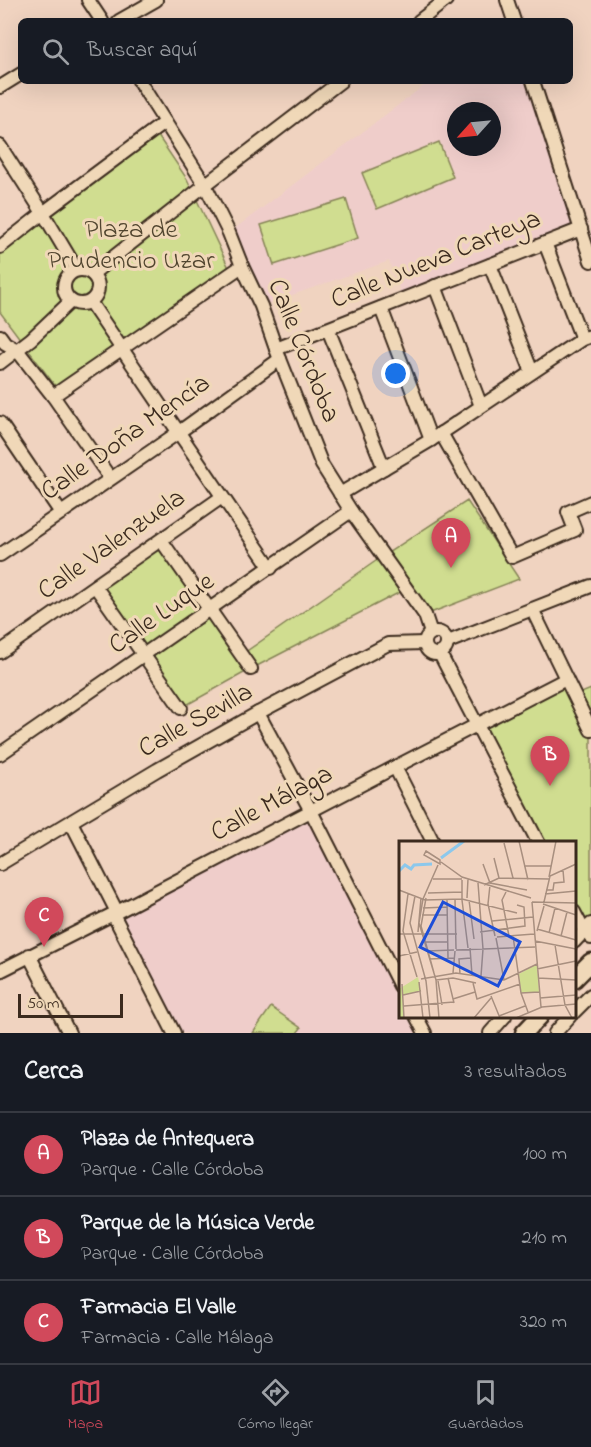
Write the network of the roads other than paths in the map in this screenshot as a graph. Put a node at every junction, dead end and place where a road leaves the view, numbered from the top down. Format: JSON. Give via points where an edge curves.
{"nodes":[{"id":1,"x":88,"y":0,"type":"edge"},
{"id":2,"x":156,"y":0,"type":"edge"},
{"id":3,"x":446,"y":0,"type":"edge"},
{"id":4,"x":507,"y":0,"type":"edge"},
{"id":5,"x":100,"y":18,"type":"edge"},
{"id":6,"x":124,"y":18,"type":"edge"},
{"id":7,"x":423,"y":18,"type":"edge"},
{"id":8,"x":513,"y":18,"type":"edge"},
{"id":9,"x":18,"y":77,"type":"edge"},
{"id":10,"x":141,"y":84,"type":"edge"},
{"id":11,"x":336,"y":84,"type":"edge"},
{"id":12,"x":534,"y":84,"type":"edge"},
{"id":13,"x":0,"y":87,"type":"edge"},
{"id":14,"x":165,"y":122,"type":"junction"},
{"id":15,"x":1,"y":150,"type":"edge"},
{"id":16,"x":205,"y":185,"type":"junction"},
{"id":17,"x":43,"y":213,"type":"junction"},
{"id":18,"x":581,"y":229,"type":"junction"},
{"id":19,"x":545,"y":243,"type":"junction"},
{"id":20,"x":0,"y":247,"type":"edge"},
{"id":21,"x":591,"y":261,"type":"edge"},
{"id":22,"x":490,"y":265,"type":"junction"},
{"id":23,"x":242,"y":266,"type":"junction"},
{"id":24,"x":77,"y":270,"type":"junction"},
{"id":25,"x":92,"y":274,"type":"junction"},
{"id":26,"x":435,"y":286,"type":"junction"},
{"id":27,"x":71,"y":301,"type":"junction"},
{"id":28,"x":90,"y":302,"type":"junction"},
{"id":29,"x":381,"y":308,"type":"junction"},
{"id":30,"x":328,"y":329,"type":"junction"},
{"id":31,"x":0,"y":336,"type":"edge"},
{"id":32,"x":586,"y":338,"type":"edge"},
{"id":33,"x":122,"y":348,"type":"junction"},
{"id":34,"x":17,"y":350,"type":"junction"},
{"id":35,"x":278,"y":354,"type":"junction"},
{"id":36,"x":0,"y":363,"type":"edge"},
{"id":37,"x":532,"y":372,"type":"junction"},
{"id":38,"x":53,"y":396,"type":"junction"},
{"id":39,"x":481,"y":406,"type":"junction"},
{"id":40,"x":0,"y":423,"type":"edge"},
{"id":41,"x":179,"y":432,"type":"junction"},
{"id":42,"x":436,"y":436,"type":"junction"},
{"id":43,"x":384,"y":468,"type":"junction"},
{"id":44,"x":110,"y":478,"type":"junction"},
{"id":45,"x":340,"y":494,"type":"junction"},
{"id":46,"x":222,"y":497,"type":"junction"},
{"id":47,"x":591,"y":502,"type":"edge"},
{"id":48,"x":351,"y":511,"type":"junction"},
{"id":49,"x":61,"y":513,"type":"junction"},
{"id":50,"x":161,"y":540,"type":"junction"},
{"id":51,"x":0,"y":555,"type":"edge"},
{"id":52,"x":271,"y":568,"type":"junction"},
{"id":53,"x":95,"y":586,"type":"junction"},
{"id":54,"x":591,"y":586,"type":"edge"},
{"id":55,"x":210,"y":609,"type":"junction"},
{"id":56,"x":532,"y":609,"type":"junction"},
{"id":57,"x":428,"y":638,"type":"junction"},
{"id":58,"x":448,"y":642,"type":"junction"},
{"id":59,"x":0,"y":652,"type":"edge"},
{"id":60,"x":440,"y":654,"type":"junction"},
{"id":61,"x":143,"y":656,"type":"junction"},
{"id":62,"x":251,"y":669,"type":"dead end"},
{"id":63,"x":566,"y":679,"type":"junction"},
{"id":64,"x":181,"y":708,"type":"dead end"},
{"id":65,"x":258,"y":713,"type":"junction"},
{"id":66,"x":477,"y":725,"type":"junction"},
{"id":67,"x":591,"y":730,"type":"edge"},
{"id":68,"x":0,"y":754,"type":"edge"},
{"id":69,"x":395,"y":767,"type":"junction"},
{"id":70,"x":311,"y":811,"type":"junction"},
{"id":71,"x":71,"y":822,"type":"junction"},
{"id":72,"x":432,"y":841,"type":"edge"},
{"id":73,"x":537,"y":841,"type":"edge"},
{"id":74,"x":0,"y":864,"type":"edge"},
{"id":75,"x":115,"y":913,"type":"junction"},
{"id":76,"x":576,"y":915,"type":"edge"},
{"id":77,"x":589,"y":931,"type":"edge"},
{"id":78,"x":576,"y":941,"type":"edge"},
{"id":79,"x":29,"y":955,"type":"junction"},
{"id":80,"x":591,"y":962,"type":"edge"},
{"id":81,"x":0,"y":971,"type":"edge"},
{"id":82,"x":576,"y":977,"type":"edge"},
{"id":83,"x":399,"y":984,"type":"edge"},
{"id":84,"x":591,"y":995,"type":"edge"},
{"id":85,"x":576,"y":1010,"type":"edge"},
{"id":86,"x":417,"y":1018,"type":"edge"},
{"id":87,"x":505,"y":1018,"type":"edge"},
{"id":88,"x":539,"y":1018,"type":"edge"},
{"id":89,"x":569,"y":1018,"type":"edge"},
{"id":90,"x":69,"y":1033,"type":"edge"},
{"id":91,"x":174,"y":1033,"type":"edge"},
{"id":92,"x":425,"y":1033,"type":"edge"},
{"id":93,"x":490,"y":1033,"type":"edge"},
{"id":94,"x":524,"y":1033,"type":"edge"},
{"id":95,"x":555,"y":1033,"type":"edge"}],
"edges":[{"from":1,"to":5,"type":"street"},
{"from":2,"to":6,"type":"street"},
{"from":3,"to":7,"type":"street"},
{"from":4,"to":8,"type":"street"},
{"from":9,"to":13,"type":"street"},
{"from":10,"to":14,"type":"street","name":"Calle Córdoba"},
{"from":11,"to":16,"type":"street"},
{"from":12,"to":18,"type":"street"},
{"from":14,"to":16,"type":"street","name":"Calle Córdoba"},
{"from":14,"to":17,"type":"street"},
{"from":15,"to":17,"type":"street"},
{"from":16,"to":23,"type":"street","name":"Calle Córdoba"},
{"from":16,"to":25,"type":"street"},
{"from":17,"to":20,"type":"street"},
{"from":17,"to":24,"type":"street"},
{"from":18,"to":19,"type":"street","name":"Calle Nueva Carteya"},
{"from":18,"to":21,"type":"street"},
{"from":19,"to":22,"type":"street","name":"Calle Nueva Carteya"},
{"from":19,"to":32,"type":"street"},
{"from":22,"to":26,"type":"street","name":"Calle Nueva Carteya"},
{"from":22,"to":37,"type":"street"},
{"from":23,"to":33,"type":"street"},
{"from":23,"to":35,"type":"street","name":"Calle Córdoba"},
{"from":24,"to":25,"type":"street"},
{"from":24,"to":27,"type":"street","via":[[65,281],[64,292]]},
{"from":25,"to":28,"type":"street","via":[[98,289]]},
{"from":26,"to":29,"type":"street","name":"Calle Nueva Carteya"},
{"from":26,"to":39,"type":"street"},
{"from":27,"to":28,"type":"street"},
{"from":27,"to":34,"type":"street"},
{"from":28,"to":33,"type":"street"},
{"from":29,"to":30,"type":"street","name":"Calle Nueva Carteya"},
{"from":29,"to":42,"type":"street"},
{"from":30,"to":35,"type":"street","name":"Calle Nueva Carteya"},
{"from":30,"to":43,"type":"street"},
{"from":31,"to":34,"type":"street"},
{"from":32,"to":37,"type":"street"},
{"from":33,"to":38,"type":"street"},
{"from":33,"to":41,"type":"street"},
{"from":34,"to":36,"type":"street"},
{"from":34,"to":38,"type":"street"},
{"from":35,"to":41,"type":"street","name":"Calle Doña Mencía"},
{"from":35,"to":45,"type":"street","name":"Calle Córdoba","via":[[322,465]]},
{"from":37,"to":39,"type":"street"},
{"from":38,"to":44,"type":"street"},
{"from":39,"to":42,"type":"street"},
{"from":40,"to":49,"type":"street"},
{"from":41,"to":44,"type":"street","name":"Calle Doña Mencía"},
{"from":41,"to":46,"type":"street"},
{"from":42,"to":43,"type":"street"},
{"from":42,"to":47,"type":"street","via":[[512,557],[574,530],[568,512]]},
{"from":43,"to":45,"type":"street"},
{"from":44,"to":49,"type":"street","name":"Calle Doña Mencía"},
{"from":45,"to":48,"type":"street","name":"Calle Córdoba"},
{"from":46,"to":50,"type":"street","name":"Calle Valenzuela"},
{"from":46,"to":52,"type":"street"},
{"from":48,"to":52,"type":"street","name":"Calle Luque"},
{"from":48,"to":57,"type":"street","name":"Calle Córdoba","via":[[425,615]]},
{"from":49,"to":51,"type":"street","name":"Calle Doña Mencía"},
{"from":50,"to":53,"type":"street","name":"Calle Valenzuela"},
{"from":50,"to":55,"type":"street"},
{"from":52,"to":55,"type":"street","name":"Calle Luque"},
{"from":53,"to":59,"type":"street","name":"Calle Valenzuela"},
{"from":53,"to":61,"type":"street"},
{"from":54,"to":56,"type":"street"},
{"from":55,"to":61,"type":"street","name":"Calle Luque"},
{"from":55,"to":62,"type":"street"},
{"from":56,"to":58,"type":"street"},
{"from":56,"to":63,"type":"street"},
{"from":57,"to":58,"type":"street","via":[[438,632]]},
{"from":57,"to":60,"type":"street","via":[[427,650]]},
{"from":57,"to":65,"type":"street","name":"Calle Sevilla","via":[[388,644]]},
{"from":58,"to":60,"type":"street"},
{"from":60,"to":66,"type":"street"},
{"from":61,"to":64,"type":"street"},
{"from":61,"to":68,"type":"street","name":"Calle Luque"},
{"from":63,"to":66,"type":"street","name":"Calle Málaga"},
{"from":63,"to":67,"type":"street"},
{"from":65,"to":70,"type":"street"},
{"from":65,"to":71,"type":"street","name":"Calle Sevilla"},
{"from":66,"to":69,"type":"street","name":"Calle Málaga"},
{"from":66,"to":73,"type":"street"},
{"from":69,"to":70,"type":"street","name":"Calle Málaga"},
{"from":69,"to":72,"type":"street"},
{"from":70,"to":75,"type":"street","name":"Calle Málaga"},
{"from":70,"to":83,"type":"street"},
{"from":71,"to":74,"type":"street","name":"Calle Sevilla"},
{"from":71,"to":75,"type":"street"},
{"from":75,"to":79,"type":"street","name":"Calle Málaga"},
{"from":75,"to":91,"type":"street"},
{"from":76,"to":77,"type":"street"},
{"from":77,"to":78,"type":"street"},
{"from":79,"to":81,"type":"street","name":"Calle Málaga"},
{"from":79,"to":90,"type":"street"},
{"from":80,"to":82,"type":"street"},
{"from":84,"to":85,"type":"street"},
{"from":86,"to":92,"type":"street"},
{"from":87,"to":93,"type":"street"},
{"from":88,"to":94,"type":"street"},
{"from":89,"to":95,"type":"street"}]}
